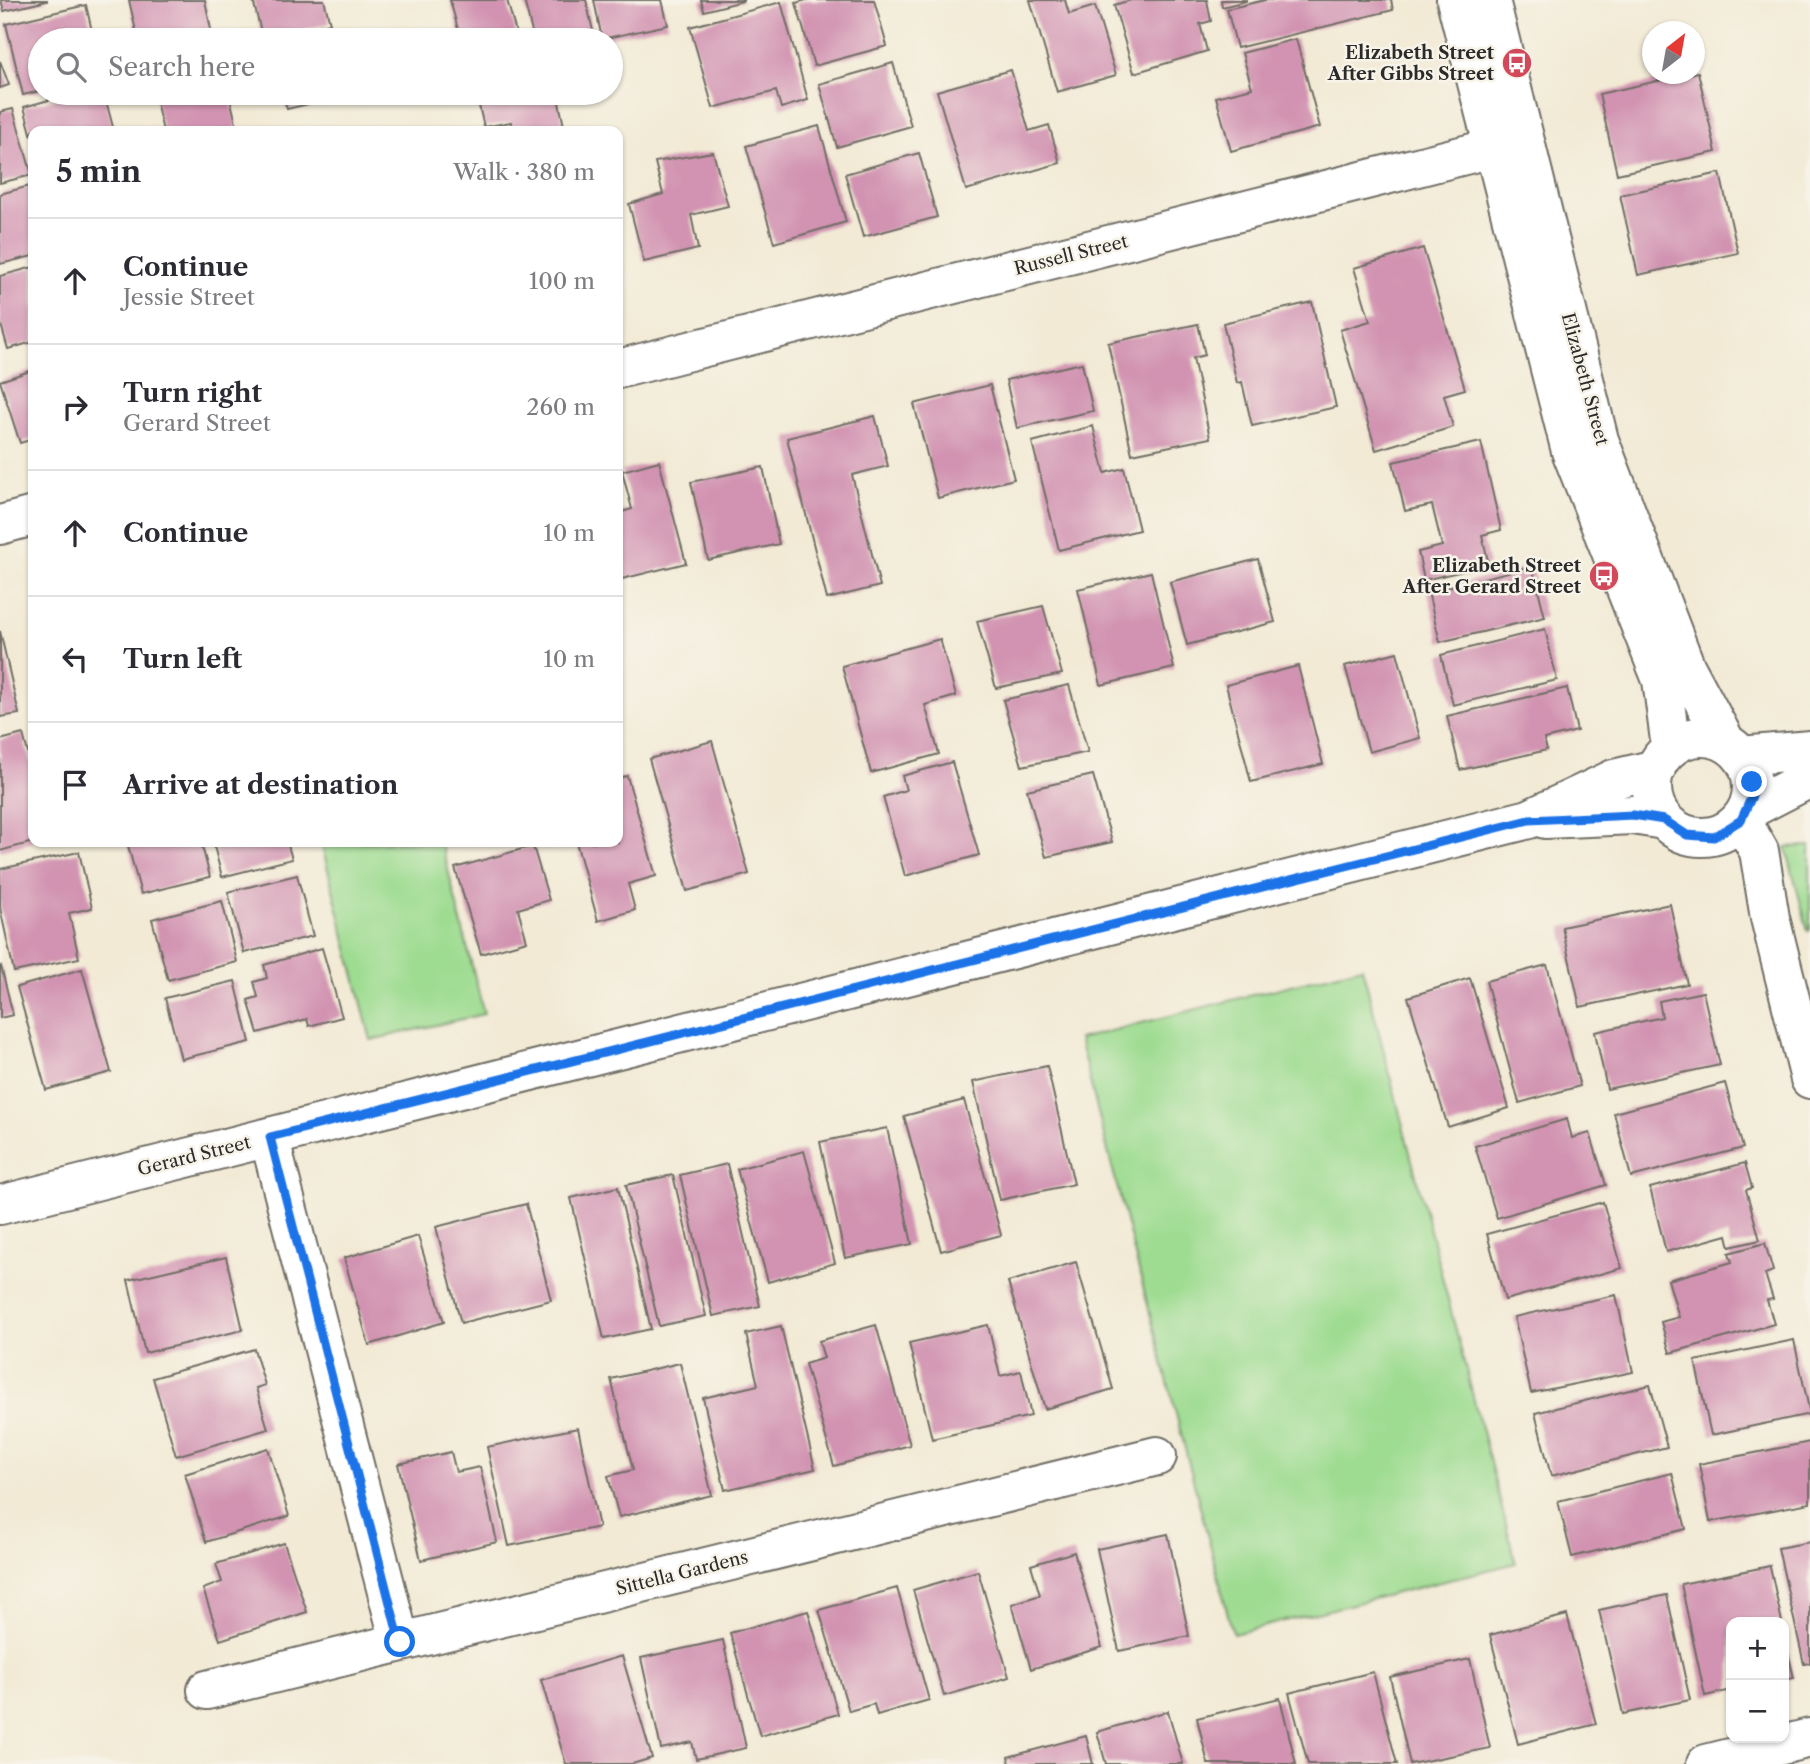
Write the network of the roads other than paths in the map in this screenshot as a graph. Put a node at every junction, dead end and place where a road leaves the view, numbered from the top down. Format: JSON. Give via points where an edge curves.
{"nodes":[{"id":1,"x":1456,"y":0,"type":"edge"},
{"id":2,"x":1490,"y":0,"type":"edge"},
{"id":3,"x":1509,"y":144,"type":"junction"},
{"id":4,"x":623,"y":368,"type":"edge"},
{"id":5,"x":28,"y":517,"type":"edge"},
{"id":6,"x":0,"y":525,"type":"edge"},
{"id":7,"x":1733,"y":749,"type":"junction"},
{"id":8,"x":1810,"y":750,"type":"edge"},
{"id":9,"x":1663,"y":758,"type":"junction"},
{"id":10,"x":1810,"y":778,"type":"edge"},
{"id":11,"x":1529,"y":820,"type":"junction"},
{"id":12,"x":1664,"y":820,"type":"junction"},
{"id":13,"x":1734,"y":822,"type":"junction"},
{"id":14,"x":1810,"y":1079,"type":"edge"},
{"id":15,"x":270,"y":1137,"type":"junction"},
{"id":16,"x":0,"y":1205,"type":"edge"},
{"id":17,"x":1157,"y":1456,"type":"dead end"},
{"id":18,"x":400,"y":1642,"type":"junction"},
{"id":19,"x":208,"y":1690,"type":"dead end"},
{"id":20,"x":1810,"y":1738,"type":"edge"},
{"id":21,"x":1706,"y":1764,"type":"edge"}],
"edges":[{"from":1,"to":3,"type":"street","name":"Elizabeth Street"},
{"from":2,"to":3,"type":"street","name":"Elizabeth Street"},
{"from":3,"to":4,"type":"street","name":"Russell Street"},
{"from":3,"to":7,"type":"street","name":"Elizabeth Street","via":[[1603,452],[1686,668]]},
{"from":3,"to":9,"type":"street","name":"Elizabeth Street","via":[[1571,451],[1662,680]]},
{"from":5,"to":6,"type":"street"},
{"from":7,"to":8,"type":"street"},
{"from":7,"to":9,"type":"street","via":[[1698,738]]},
{"from":7,"to":13,"type":"street","via":[[1752,782]]},
{"from":9,"to":11,"type":"street","name":"Gerard Street"},
{"from":9,"to":12,"type":"street","via":[[1653,796]]},
{"from":10,"to":13,"type":"street"},
{"from":11,"to":12,"type":"street","name":"Gerard Street","via":[[1633,815]]},
{"from":11,"to":15,"type":"street","name":"Gerard Street"},
{"from":12,"to":13,"type":"street","via":[[1687,835]]},
{"from":13,"to":14,"type":"street","via":[[1759,852],[1770,918]]},
{"from":15,"to":16,"type":"street","name":"Gerard Street"},
{"from":15,"to":18,"type":"street"},
{"from":17,"to":18,"type":"street","name":"Sittella Gardens"},
{"from":18,"to":19,"type":"street","name":"Sittella Gardens"},
{"from":20,"to":21,"type":"street"}]}
